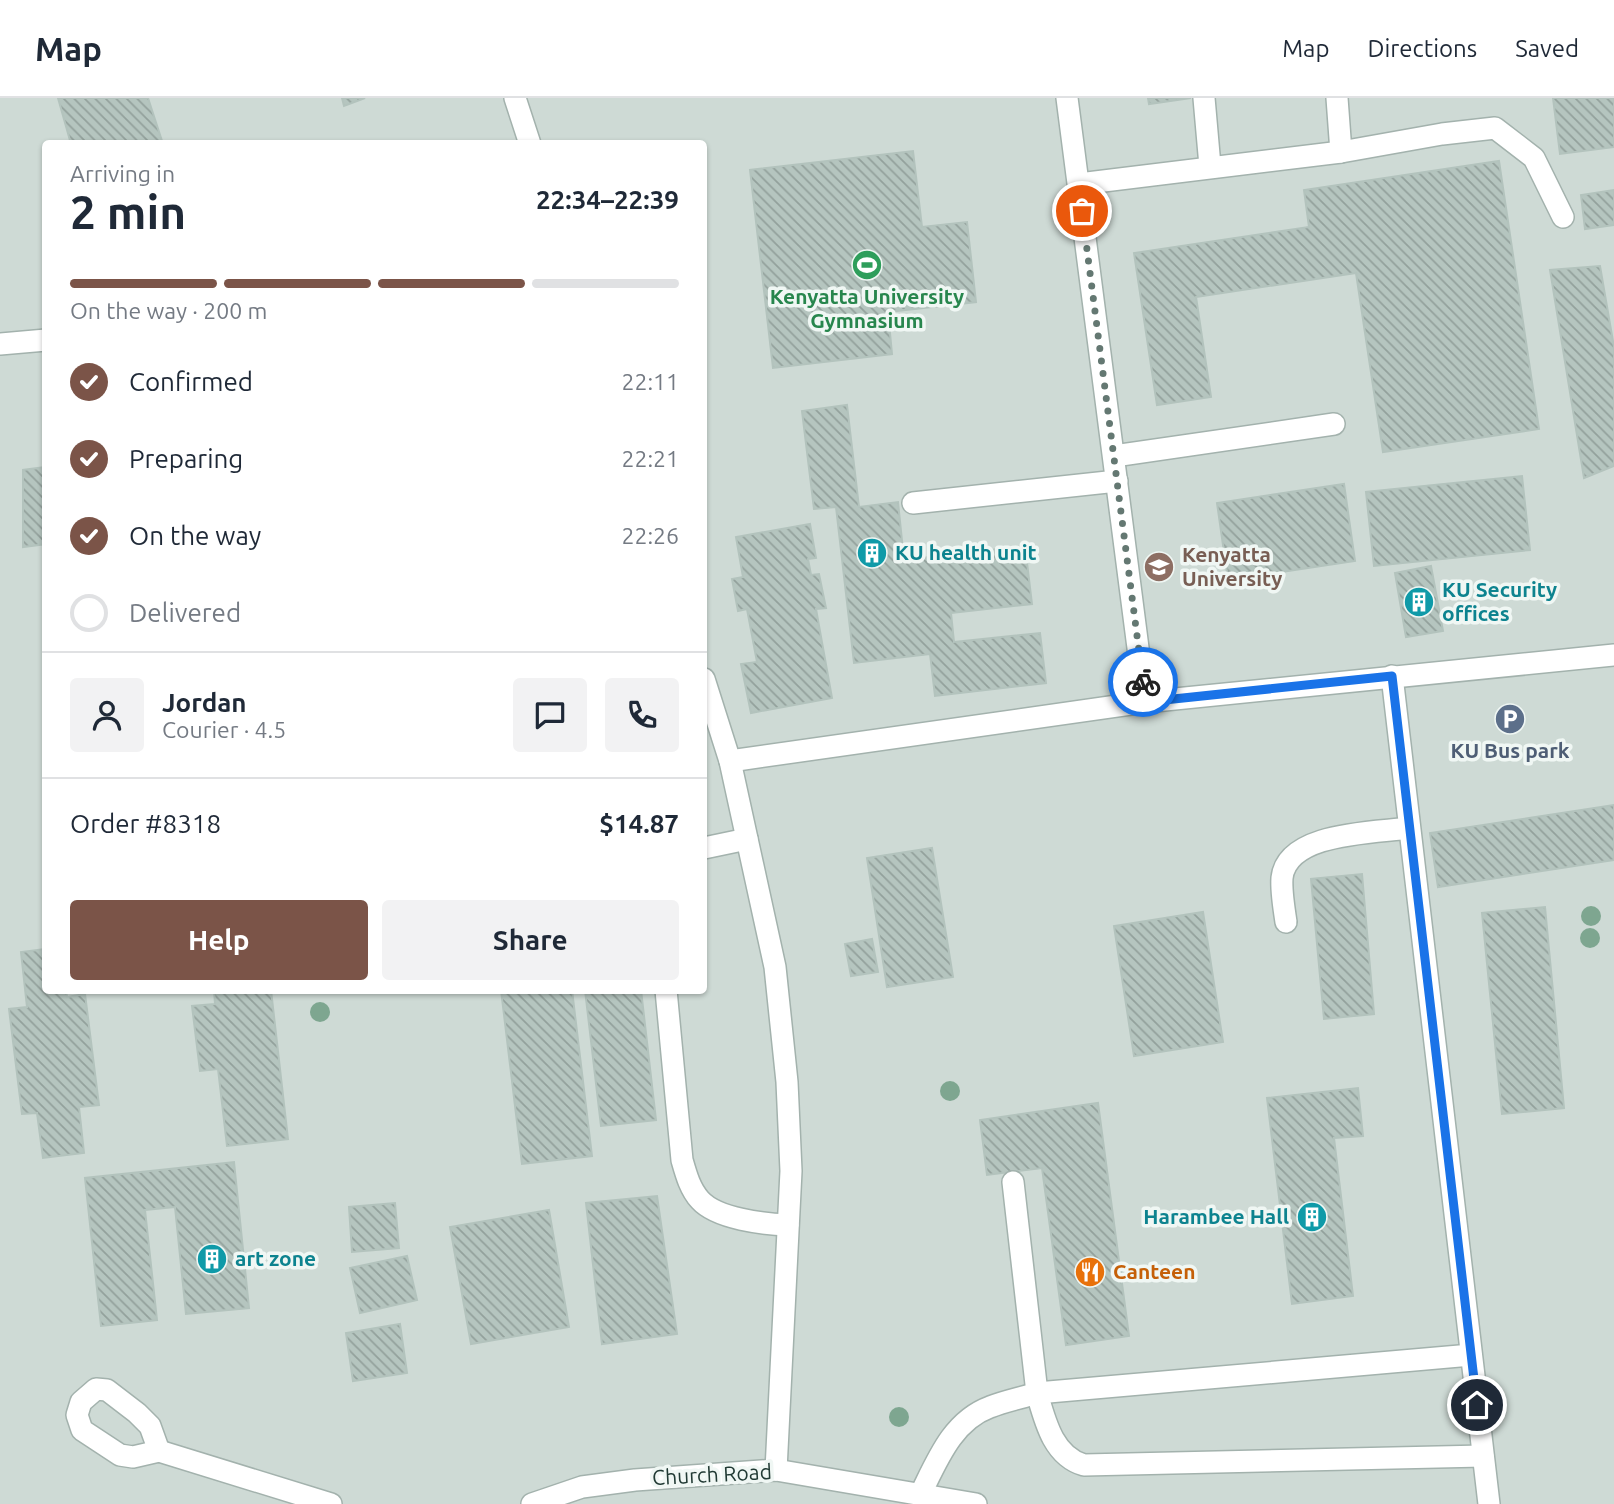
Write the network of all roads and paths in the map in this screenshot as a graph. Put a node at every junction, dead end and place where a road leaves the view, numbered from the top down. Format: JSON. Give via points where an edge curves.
{"nodes":[{"id":1,"x":515,"y":98,"type":"edge"},
{"id":2,"x":1067,"y":98,"type":"edge"},
{"id":3,"x":1204,"y":98,"type":"edge"},
{"id":4,"x":1336,"y":98,"type":"edge"},
{"id":5,"x":529,"y":140,"type":"edge"},
{"id":6,"x":1341,"y":152,"type":"junction"},
{"id":7,"x":1210,"y":166,"type":"junction"},
{"id":8,"x":1079,"y":184,"type":"junction"},
{"id":9,"x":1563,"y":217,"type":"dead end"},
{"id":10,"x":42,"y":341,"type":"edge"},
{"id":11,"x":0,"y":344,"type":"edge"},
{"id":12,"x":1334,"y":424,"type":"dead end"},
{"id":13,"x":1114,"y":456,"type":"junction"},
{"id":14,"x":1117,"y":481,"type":"junction"},
{"id":15,"x":913,"y":503,"type":"dead end"},
{"id":16,"x":1614,"y":655,"type":"edge"},
{"id":17,"x":1392,"y":676,"type":"junction"},
{"id":18,"x":707,"y":688,"type":"edge"},
{"id":19,"x":1145,"y":702,"type":"junction"},
{"id":20,"x":730,"y":761,"type":"junction"},
{"id":21,"x":1409,"y":828,"type":"junction"},
{"id":22,"x":747,"y":839,"type":"junction"},
{"id":23,"x":707,"y":847,"type":"edge"},
{"id":24,"x":1286,"y":922,"type":"dead end"},
{"id":25,"x":666,"y":994,"type":"edge"},
{"id":26,"x":1013,"y":1182,"type":"dead end"},
{"id":27,"x":789,"y":1225,"type":"junction"},
{"id":28,"x":1471,"y":1355,"type":"junction"},
{"id":29,"x":1037,"y":1393,"type":"junction"},
{"id":30,"x":159,"y":1451,"type":"dead end"},
{"id":31,"x":1483,"y":1456,"type":"junction"},
{"id":32,"x":776,"y":1470,"type":"junction"},
{"id":33,"x":920,"y":1495,"type":"junction"},
{"id":34,"x":331,"y":1504,"type":"edge"},
{"id":35,"x":533,"y":1504,"type":"edge"},
{"id":36,"x":976,"y":1504,"type":"edge"},
{"id":37,"x":1489,"y":1504,"type":"edge"}],
"edges":[{"from":1,"to":5,"type":"lane"},
{"from":2,"to":8,"type":"lane"},
{"from":3,"to":7,"type":"lane"},
{"from":4,"to":6,"type":"lane"},
{"from":6,"to":7,"type":"lane"},
{"from":6,"to":9,"type":"lane","via":[[1494,128],[1534,158]]},
{"from":7,"to":8,"type":"lane"},
{"from":8,"to":13,"type":"lane"},
{"from":10,"to":11,"type":"lane"},
{"from":12,"to":13,"type":"lane"},
{"from":13,"to":14,"type":"lane"},
{"from":14,"to":15,"type":"lane"},
{"from":14,"to":19,"type":"lane"},
{"from":16,"to":17,"type":"lane"},
{"from":17,"to":19,"type":"lane"},
{"from":17,"to":21,"type":"lane"},
{"from":18,"to":20,"type":"lane"},
{"from":19,"to":20,"type":"lane"},
{"from":20,"to":22,"type":"lane"},
{"from":21,"to":24,"type":"lane","via":[[1333,838],[1291,856],[1282,876]]},
{"from":21,"to":28,"type":"lane"},
{"from":22,"to":23,"type":"lane"},
{"from":22,"to":27,"type":"lane","via":[[775,967],[787,1082]]},
{"from":25,"to":27,"type":"lane","via":[[688,1182],[701,1202],[732,1217]]},
{"from":26,"to":29,"type":"lane"},
{"from":27,"to":32,"type":"lane"},
{"from":28,"to":29,"type":"lane"},
{"from":28,"to":31,"type":"lane"},
{"from":29,"to":31,"type":"lane","via":[[1060,1449],[1084,1465]]},
{"from":29,"to":33,"type":"lane","via":[[988,1407],[966,1420],[945,1444]]},
{"from":30,"to":34,"type":"lane"},
{"from":31,"to":37,"type":"lane"},
{"from":32,"to":33,"type":"lane","name":"Church Road"},
{"from":32,"to":35,"type":"lane","name":"Church Road","via":[[582,1487]]},
{"from":33,"to":36,"type":"lane","name":"Church Road"}]}
